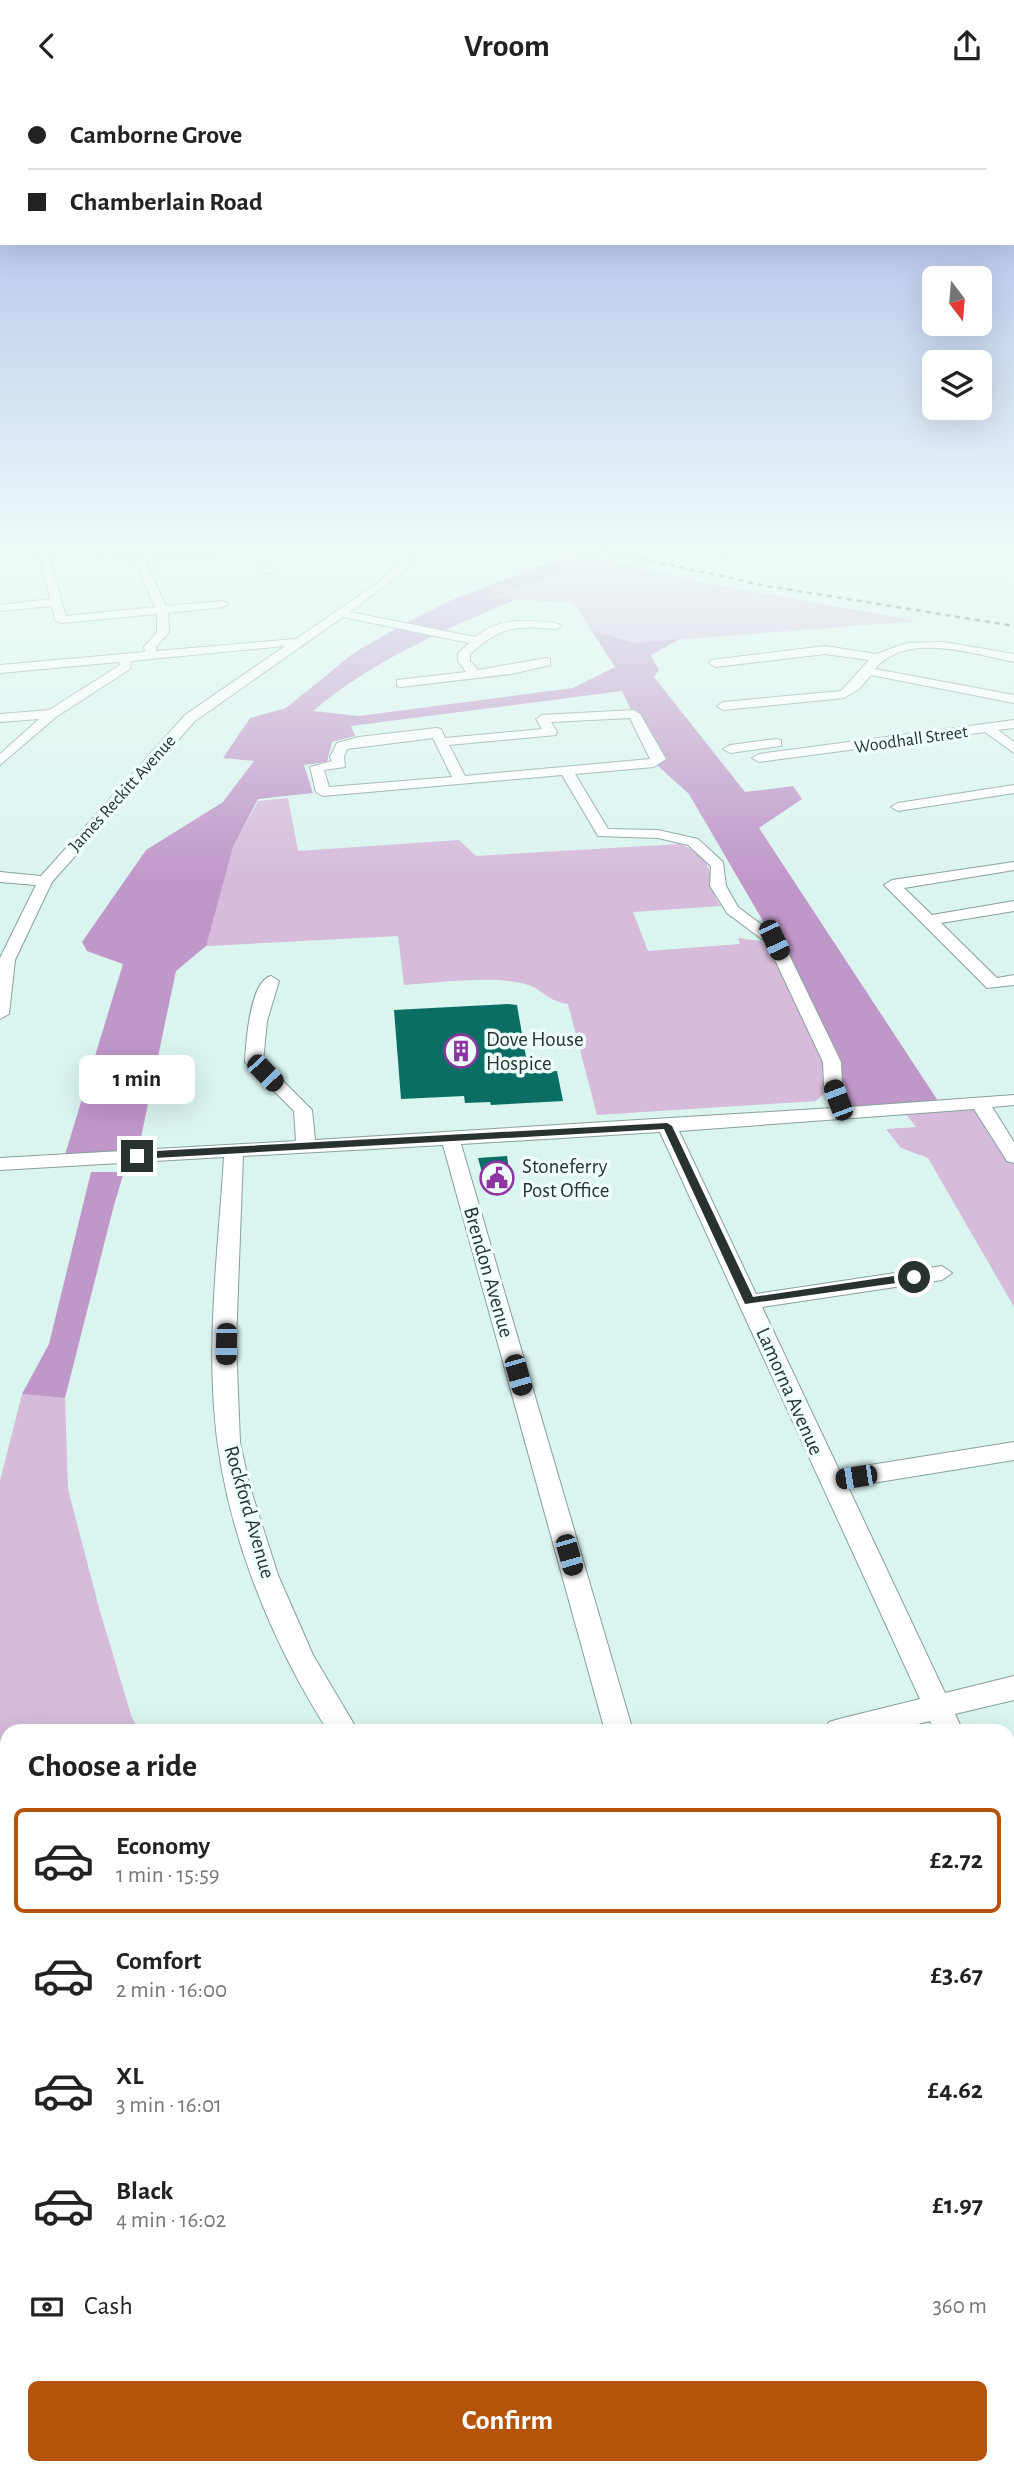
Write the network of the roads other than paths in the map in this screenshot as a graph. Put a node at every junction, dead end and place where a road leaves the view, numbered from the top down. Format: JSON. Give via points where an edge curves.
{"nodes":[{"id":1,"x":112,"y":657,"type":"edge"},
{"id":2,"x":124,"y":657,"type":"edge"},
{"id":3,"x":274,"y":657,"type":"edge"},
{"id":4,"x":464,"y":657,"type":"edge"},
{"id":5,"x":770,"y":657,"type":"edge"},
{"id":6,"x":873,"y":657,"type":"edge"},
{"id":7,"x":878,"y":658,"type":"joint"},
{"id":8,"x":550,"y":661,"type":"dead end"},
{"id":9,"x":711,"y":665,"type":"dead end"},
{"id":10,"x":0,"y":669,"type":"edge"},
{"id":11,"x":869,"y":671,"type":"junction"},
{"id":12,"x":474,"y":673,"type":"junction"},
{"id":13,"x":398,"y":683,"type":"dead end"},
{"id":14,"x":1014,"y":699,"type":"edge"},
{"id":15,"x":718,"y":706,"type":"dead end"},
{"id":16,"x":52,"y":714,"type":"junction"},
{"id":17,"x":0,"y":718,"type":"edge"},
{"id":18,"x":1014,"y":725,"type":"edge"},
{"id":19,"x":988,"y":728,"type":"junction"},
{"id":20,"x":438,"y":735,"type":"junction"},
{"id":21,"x":730,"y":749,"type":"dead end"},
{"id":22,"x":1014,"y":749,"type":"edge"},
{"id":23,"x":808,"y":753,"type":"junction"},
{"id":24,"x":759,"y":758,"type":"dead end"},
{"id":25,"x":0,"y":761,"type":"edge"},
{"id":26,"x":566,"y":771,"type":"junction"},
{"id":27,"x":460,"y":780,"type":"junction"},
{"id":28,"x":1014,"y":789,"type":"edge"},
{"id":29,"x":898,"y":807,"type":"dead end"},
{"id":30,"x":1014,"y":866,"type":"edge"},
{"id":31,"x":0,"y":877,"type":"edge"},
{"id":32,"x":45,"y":881,"type":"junction"},
{"id":33,"x":1014,"y":907,"type":"edge"},
{"id":34,"x":932,"y":923,"type":"junction"},
{"id":35,"x":290,"y":979,"type":"dead end"},
{"id":36,"x":1014,"y":980,"type":"edge"},
{"id":37,"x":0,"y":1014,"type":"edge"},
{"id":38,"x":1014,"y":1100,"type":"edge"},
{"id":39,"x":981,"y":1105,"type":"junction"},
{"id":40,"x":844,"y":1114,"type":"junction"},
{"id":41,"x":667,"y":1126,"type":"junction"},
{"id":42,"x":450,"y":1137,"type":"junction"},
{"id":43,"x":306,"y":1145,"type":"junction"},
{"id":44,"x":234,"y":1150,"type":"junction"},
{"id":45,"x":1014,"y":1157,"type":"edge"},
{"id":46,"x":0,"y":1164,"type":"edge"},
{"id":47,"x":942,"y":1273,"type":"dead end"},
{"id":48,"x":749,"y":1302,"type":"junction"},
{"id":49,"x":1014,"y":1451,"type":"edge"},
{"id":50,"x":830,"y":1481,"type":"junction"},
{"id":51,"x":1014,"y":1688,"type":"edge"},
{"id":52,"x":944,"y":1719,"type":"edge"},
{"id":53,"x":340,"y":1724,"type":"edge"},
{"id":54,"x":617,"y":1724,"type":"edge"},
{"id":55,"x":900,"y":1724,"type":"edge"}],
"edges":[{"from":1,"to":10,"type":"street"},
{"from":2,"to":16,"type":"street","via":[[127,666]]},
{"from":3,"to":32,"type":"street","name":"James Reckitt Avenue","via":[[190,718]]},
{"from":4,"to":12,"type":"street"},
{"from":5,"to":9,"type":"street"},
{"from":6,"to":7,"type":"street"},
{"from":7,"to":11,"type":"street"},
{"from":8,"to":12,"type":"street"},
{"from":11,"to":14,"type":"street"},
{"from":11,"to":15,"type":"street","via":[[844,694]]},
{"from":12,"to":13,"type":"street"},
{"from":16,"to":17,"type":"street"},
{"from":16,"to":25,"type":"street"},
{"from":18,"to":19,"type":"street","name":"Woodhall Street"},
{"from":19,"to":22,"type":"street"},
{"from":19,"to":23,"type":"street","name":"Woodhall Street"},
{"from":20,"to":26,"type":"street","via":[[551,732],[540,715],[634,714],[659,759]]},
{"from":20,"to":27,"type":"street"},
{"from":20,"to":27,"type":"street","via":[[348,743],[339,749],[340,764],[317,767],[323,792]]},
{"from":21,"to":23,"type":"street","name":"Woodhall Street","via":[[794,741]]},
{"from":23,"to":24,"type":"street","name":"Woodhall Street"},
{"from":26,"to":27,"type":"street"},
{"from":26,"to":40,"type":"street","via":[[603,833],[658,834],[693,842],[718,865],[718,886],[732,909],[774,940],[832,1062],[833,1086]]},
{"from":28,"to":29,"type":"street"},
{"from":30,"to":34,"type":"street","via":[[892,885]]},
{"from":31,"to":32,"type":"street"},
{"from":32,"to":37,"type":"street","name":"James Reckitt Avenue","via":[[8,960]]},
{"from":33,"to":34,"type":"street","via":[[929,920]]},
{"from":34,"to":36,"type":"street","via":[[993,984]]},
{"from":35,"to":43,"type":"street","via":[[265,978],[254,1062],[303,1110]]},
{"from":38,"to":39,"type":"street"},
{"from":39,"to":40,"type":"street"},
{"from":39,"to":45,"type":"street"},
{"from":40,"to":41,"type":"street"},
{"from":41,"to":42,"type":"street"},
{"from":41,"to":48,"type":"street","name":"Lamorna Avenue"},
{"from":42,"to":43,"type":"street"},
{"from":42,"to":54,"type":"street","name":"Brendon Avenue"},
{"from":43,"to":44,"type":"street"},
{"from":44,"to":46,"type":"street"},
{"from":44,"to":53,"type":"street","name":"Rockford Avenue","via":[[225,1407],[233,1467],[268,1581],[300,1654]]},
{"from":47,"to":48,"type":"street"},
{"from":48,"to":50,"type":"street","name":"Lamorna Avenue"},
{"from":49,"to":50,"type":"street"},
{"from":50,"to":52,"type":"street","name":"Lamorna Avenue"},
{"from":51,"to":52,"type":"street"},
{"from":52,"to":55,"type":"street"}]}
